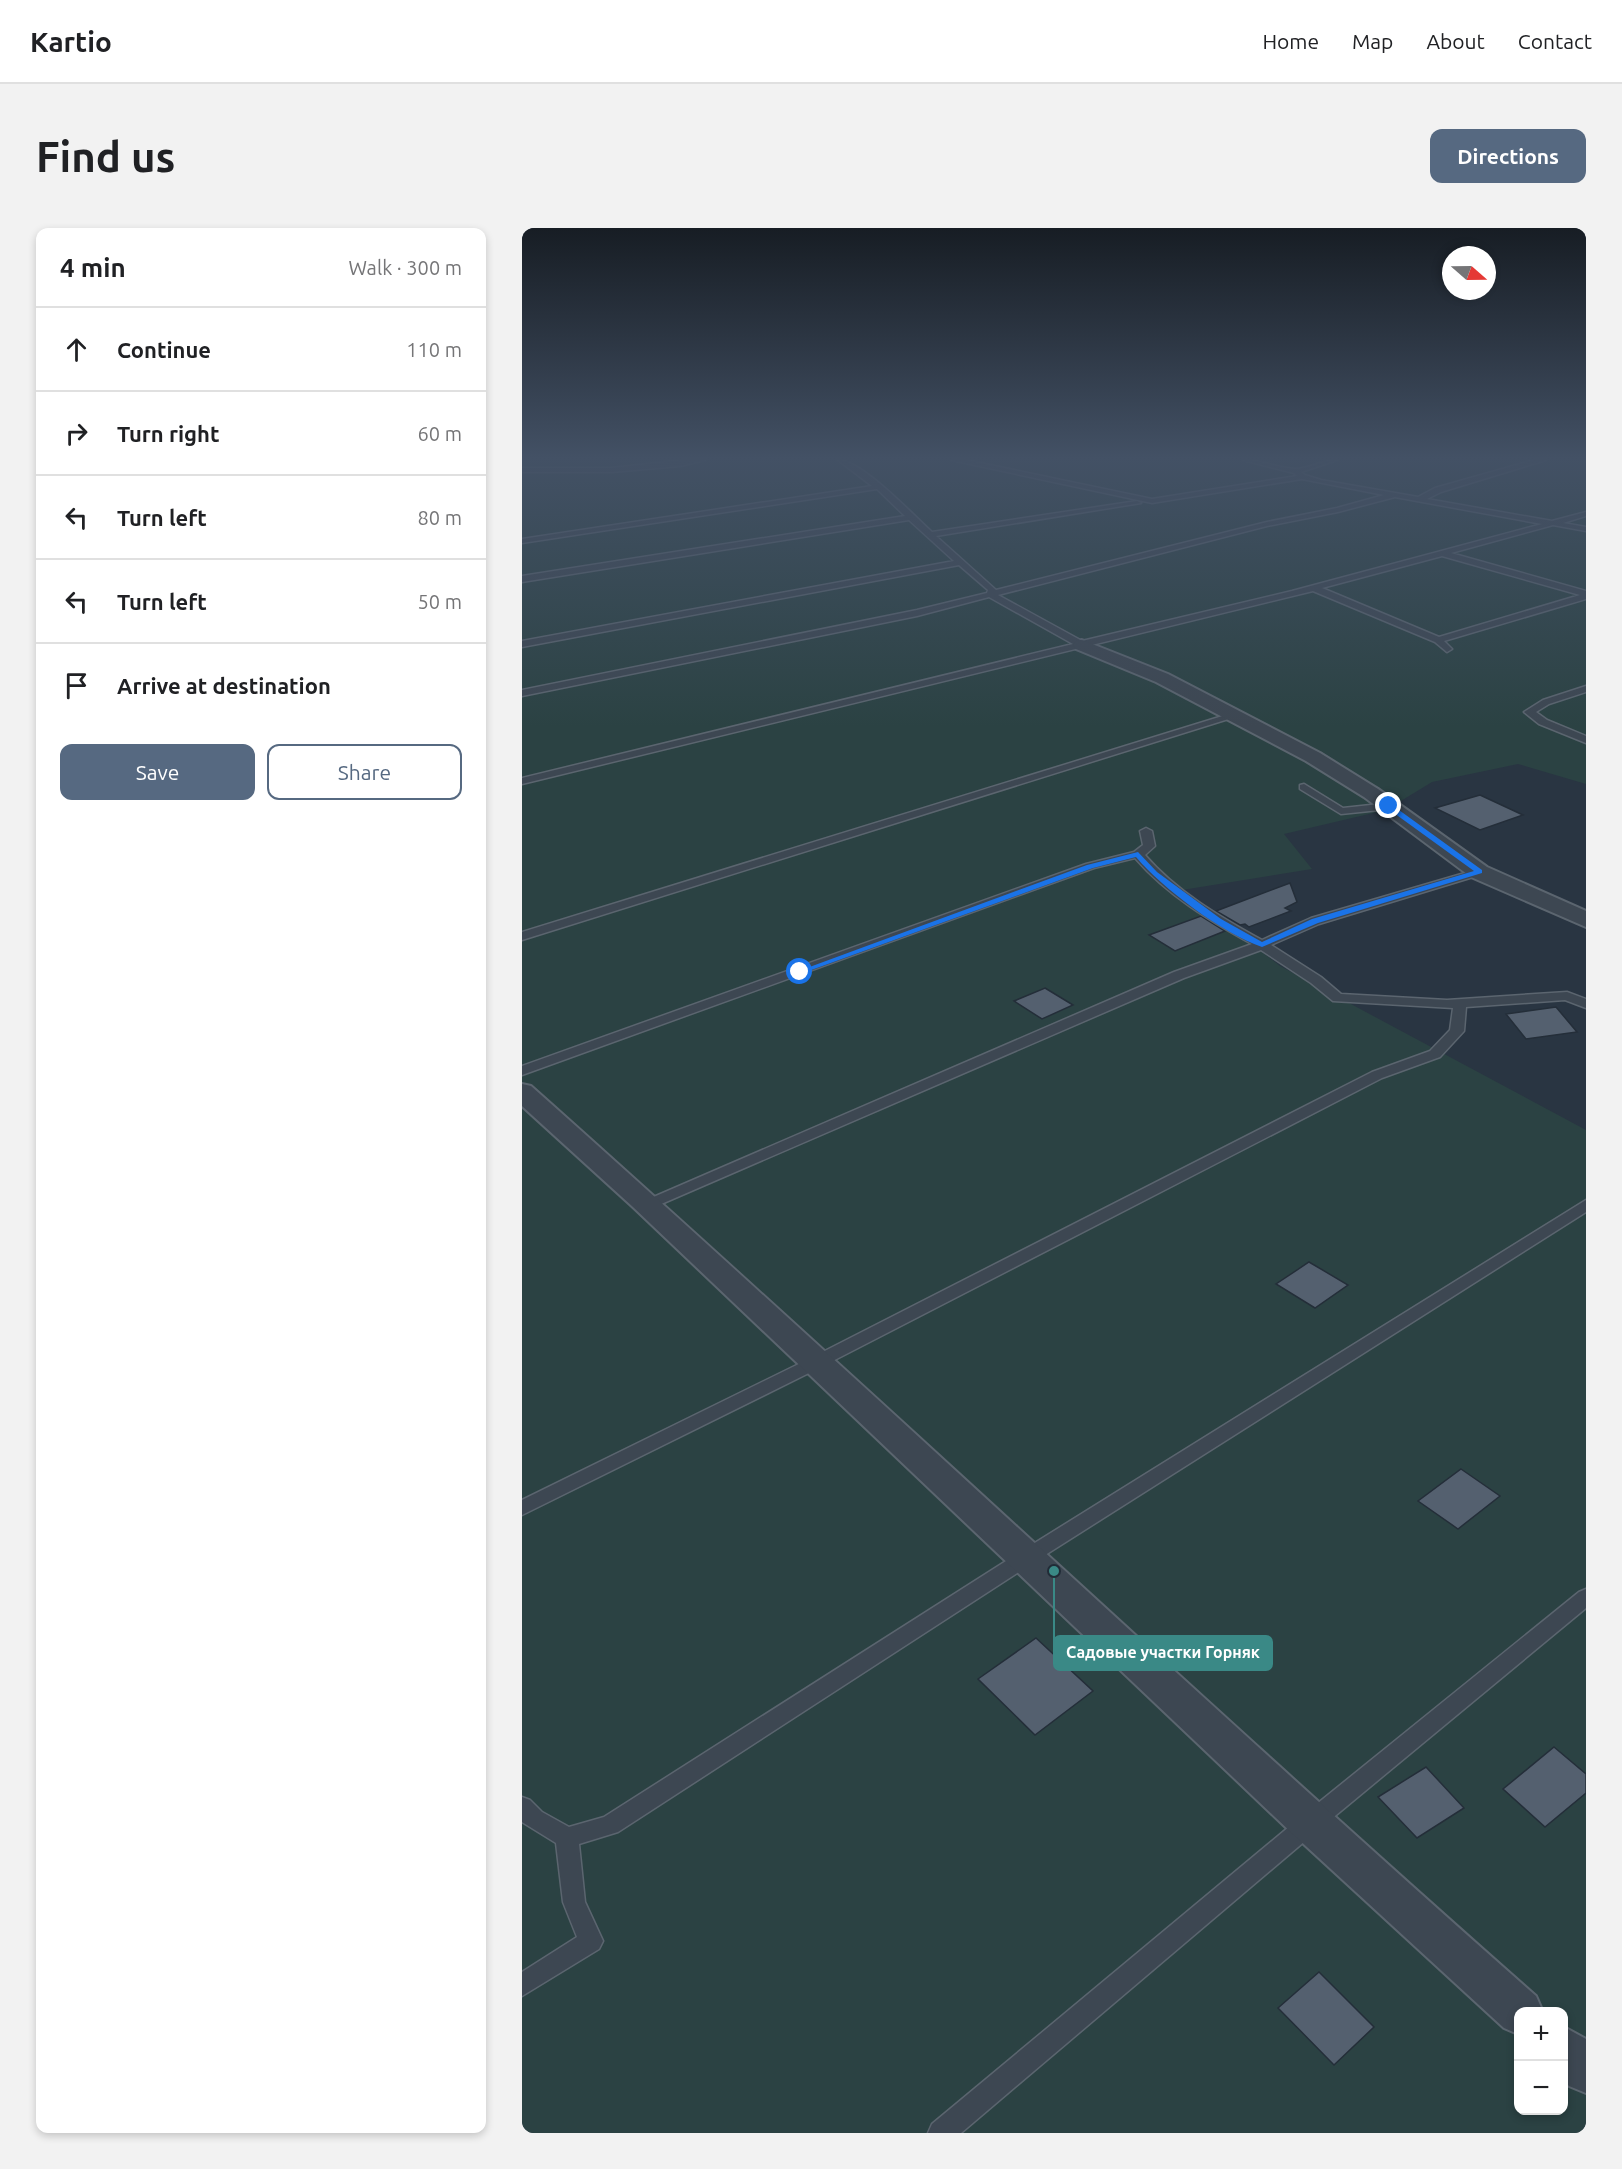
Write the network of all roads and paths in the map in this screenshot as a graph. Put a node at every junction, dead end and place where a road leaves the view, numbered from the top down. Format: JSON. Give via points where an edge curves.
{"nodes":[{"id":1,"x":711,"y":549,"type":"edge"},
{"id":2,"x":945,"y":549,"type":"edge"},
{"id":3,"x":1168,"y":549,"type":"edge"},
{"id":4,"x":1457,"y":549,"type":"edge"},
{"id":5,"x":1442,"y":553,"type":"junction"},
{"id":6,"x":960,"y":562,"type":"junction"},
{"id":7,"x":522,"y":579,"type":"edge"},
{"id":8,"x":1314,"y":588,"type":"junction"},
{"id":9,"x":991,"y":595,"type":"junction"},
{"id":10,"x":1586,"y":595,"type":"edge"},
{"id":11,"x":1438,"y":640,"type":"junction"},
{"id":12,"x":522,"y":644,"type":"edge"},
{"id":13,"x":1082,"y":645,"type":"junction"},
{"id":14,"x":1447,"y":650,"type":"dead end"},
{"id":15,"x":1586,"y":689,"type":"edge"},
{"id":16,"x":522,"y":693,"type":"edge"},
{"id":17,"x":1233,"y":716,"type":"junction"},
{"id":18,"x":1586,"y":740,"type":"edge"},
{"id":19,"x":522,"y":781,"type":"edge"},
{"id":20,"x":1304,"y":788,"type":"dead end"},
{"id":21,"x":1389,"y":806,"type":"junction"},
{"id":22,"x":1146,"y":831,"type":"dead end"},
{"id":23,"x":1138,"y":854,"type":"junction"},
{"id":24,"x":1479,"y":872,"type":"junction"},
{"id":25,"x":1586,"y":920,"type":"edge"},
{"id":26,"x":522,"y":936,"type":"edge"},
{"id":27,"x":1262,"y":945,"type":"junction"},
{"id":28,"x":1460,"y":1003,"type":"junction"},
{"id":29,"x":1586,"y":1004,"type":"edge"},
{"id":30,"x":522,"y":1071,"type":"edge"},
{"id":31,"x":522,"y":1092,"type":"edge"},
{"id":32,"x":647,"y":1205,"type":"junction"},
{"id":33,"x":1586,"y":1205,"type":"edge"},
{"id":34,"x":815,"y":1363,"type":"junction"},
{"id":35,"x":522,"y":1508,"type":"edge"},
{"id":36,"x":1024,"y":1559,"type":"junction"},
{"id":37,"x":1586,"y":1597,"type":"edge"},
{"id":38,"x":522,"y":1808,"type":"edge"},
{"id":39,"x":1310,"y":1823,"type":"junction"},
{"id":40,"x":567,"y":1837,"type":"junction"},
{"id":41,"x":522,"y":1985,"type":"edge"},
{"id":42,"x":1514,"y":2007,"type":"edge"},
{"id":43,"x":1568,"y":2054,"type":"edge"},
{"id":44,"x":1586,"y":2070,"type":"edge"},
{"id":45,"x":941,"y":2133,"type":"edge"}],
"edges":[{"from":1,"to":7,"type":"lane"},
{"from":2,"to":6,"type":"lane"},
{"from":3,"to":9,"type":"lane"},
{"from":4,"to":5,"type":"lane"},
{"from":5,"to":8,"type":"lane"},
{"from":5,"to":10,"type":"lane"},
{"from":6,"to":9,"type":"lane","via":[[992,589]]},
{"from":6,"to":12,"type":"lane"},
{"from":8,"to":11,"type":"lane"},
{"from":8,"to":13,"type":"lane"},
{"from":9,"to":13,"type":"lane"},
{"from":9,"to":16,"type":"lane"},
{"from":10,"to":11,"type":"lane"},
{"from":11,"to":14,"type":"lane"},
{"from":13,"to":17,"type":"street","via":[[1162,678]]},
{"from":13,"to":19,"type":"lane"},
{"from":15,"to":18,"type":"lane","via":[[1529,712]]},
{"from":17,"to":21,"type":"street","via":[[1313,757]]},
{"from":17,"to":26,"type":"lane"},
{"from":20,"to":21,"type":"lane","via":[[1341,811]]},
{"from":21,"to":24,"type":"street"},
{"from":22,"to":23,"type":"lane","via":[[1149,846]]},
{"from":23,"to":27,"type":"lane","via":[[1155,874],[1218,921]]},
{"from":23,"to":30,"type":"lane","via":[[1090,867]]},
{"from":24,"to":25,"type":"street"},
{"from":24,"to":27,"type":"lane","via":[[1315,921]]},
{"from":27,"to":28,"type":"lane","via":[[1338,998]]},
{"from":27,"to":32,"type":"lane","via":[[1137,993]]},
{"from":28,"to":29,"type":"lane","via":[[1567,996]]},
{"from":28,"to":34,"type":"lane","via":[[1457,1031],[1435,1054],[1377,1075]]},
{"from":31,"to":32,"type":"street"},
{"from":32,"to":34,"type":"street"},
{"from":33,"to":36,"type":"lane"},
{"from":34,"to":35,"type":"lane"},
{"from":34,"to":36,"type":"street"},
{"from":36,"to":39,"type":"street"},
{"from":36,"to":40,"type":"lane","via":[[610,1825]]},
{"from":37,"to":39,"type":"lane"},
{"from":38,"to":40,"type":"lane"},
{"from":39,"to":42,"type":"street"},
{"from":39,"to":45,"type":"lane"},
{"from":40,"to":41,"type":"lane","via":[[574,1902],[591,1941]]},
{"from":43,"to":44,"type":"street"}]}
